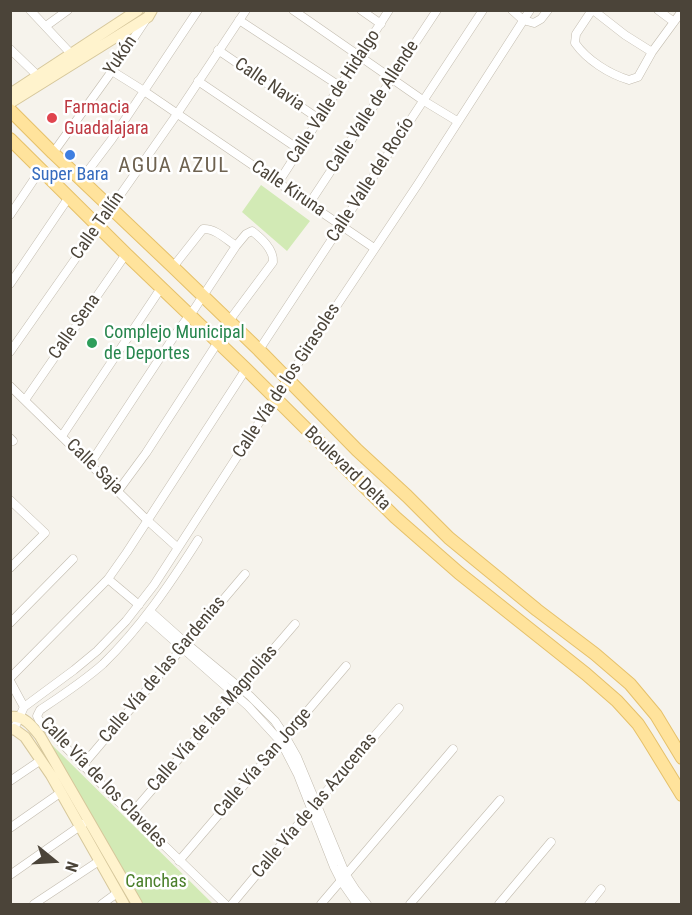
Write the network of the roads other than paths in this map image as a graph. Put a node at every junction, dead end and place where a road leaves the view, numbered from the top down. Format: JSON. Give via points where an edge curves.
{"nodes":[{"id":1,"x":30,"y":10,"type":"edge"},
{"id":2,"x":68,"y":10,"type":"edge"},
{"id":3,"x":198,"y":10,"type":"edge"},
{"id":4,"x":246,"y":10,"type":"edge"},
{"id":5,"x":293,"y":10,"type":"edge"},
{"id":6,"x":361,"y":10,"type":"edge"},
{"id":7,"x":389,"y":10,"type":"edge"},
{"id":8,"x":437,"y":10,"type":"edge"},
{"id":9,"x":483,"y":10,"type":"edge"},
{"id":10,"x":512,"y":10,"type":"edge"},
{"id":11,"x":530,"y":10,"type":"edge"},
{"id":12,"x":548,"y":10,"type":"edge"},
{"id":13,"x":592,"y":10,"type":"edge"},
{"id":14,"x":658,"y":10,"type":"edge"},
{"id":15,"x":681,"y":12,"type":"edge"},
{"id":16,"x":146,"y":13,"type":"edge"},
{"id":17,"x":239,"y":20,"type":"junction"},
{"id":18,"x":523,"y":20,"type":"junction"},
{"id":19,"x":674,"y":22,"type":"junction"},
{"id":20,"x":381,"y":24,"type":"junction"},
{"id":21,"x":46,"y":26,"type":"junction"},
{"id":22,"x":117,"y":37,"type":"junction"},
{"id":23,"x":127,"y":48,"type":"junction"},
{"id":24,"x":10,"y":49,"type":"edge"},
{"id":25,"x":218,"y":50,"type":"junction"},
{"id":26,"x":652,"y":52,"type":"junction"},
{"id":27,"x":360,"y":56,"type":"junction"},
{"id":28,"x":75,"y":58,"type":"junction"},
{"id":29,"x":112,"y":71,"type":"junction"},
{"id":30,"x":38,"y":76,"type":"junction"},
{"id":31,"x":391,"y":79,"type":"junction"},
{"id":32,"x":198,"y":81,"type":"junction"},
{"id":33,"x":341,"y":87,"type":"junction"},
{"id":34,"x":144,"y":91,"type":"junction"},
{"id":35,"x":10,"y":94,"type":"edge"},
{"id":36,"x":424,"y":101,"type":"junction"},
{"id":37,"x":10,"y":103,"type":"edge"},
{"id":38,"x":10,"y":110,"type":"edge"},
{"id":39,"x":177,"y":114,"type":"junction"},
{"id":40,"x":319,"y":119,"type":"junction"},
{"id":41,"x":457,"y":121,"type":"junction"},
{"id":42,"x":10,"y":139,"type":"edge"},
{"id":43,"x":300,"y":150,"type":"junction"},
{"id":44,"x":53,"y":153,"type":"junction"},
{"id":45,"x":41,"y":169,"type":"junction"},
{"id":46,"x":81,"y":180,"type":"junction"},
{"id":47,"x":278,"y":183,"type":"junction"},
{"id":48,"x":69,"y":197,"type":"junction"},
{"id":49,"x":309,"y":204,"type":"junction"},
{"id":50,"x":111,"y":208,"type":"junction"},
{"id":51,"x":10,"y":215,"type":"edge"},
{"id":52,"x":99,"y":226,"type":"junction"},
{"id":53,"x":341,"y":226,"type":"junction"},
{"id":54,"x":236,"y":246,"type":"junction"},
{"id":55,"x":374,"y":248,"type":"junction"},
{"id":56,"x":126,"y":254,"type":"junction"},
{"id":57,"x":173,"y":267,"type":"junction"},
{"id":58,"x":10,"y":284,"type":"edge"},
{"id":59,"x":161,"y":288,"type":"junction"},
{"id":60,"x":202,"y":296,"type":"junction"},
{"id":61,"x":189,"y":315,"type":"junction"},
{"id":62,"x":229,"y":321,"type":"junction"},
{"id":63,"x":218,"y":342,"type":"junction"},
{"id":64,"x":259,"y":350,"type":"junction"},
{"id":65,"x":10,"y":352,"type":"edge"},
{"id":66,"x":246,"y":369,"type":"junction"},
{"id":67,"x":287,"y":379,"type":"junction"},
{"id":68,"x":10,"y":386,"type":"edge"},
{"id":69,"x":274,"y":398,"type":"junction"},
{"id":70,"x":25,"y":400,"type":"junction"},
{"id":71,"x":62,"y":436,"type":"junction"},
{"id":72,"x":90,"y":464,"type":"junction"},
{"id":73,"x":118,"y":491,"type":"junction"},
{"id":74,"x":14,"y":503,"type":"edge"},
{"id":75,"x":10,"y":513,"type":"edge"},
{"id":76,"x":147,"y":520,"type":"junction"},
{"id":77,"x":198,"y":540,"type":"dead end"},
{"id":78,"x":178,"y":548,"type":"junction"},
{"id":79,"x":73,"y":559,"type":"dead end"},
{"id":80,"x":10,"y":568,"type":"edge"},
{"id":81,"x":245,"y":574,"type":"dead end"},
{"id":82,"x":108,"y":579,"type":"junction"},
{"id":83,"x":510,"y":587,"type":"junction"},
{"id":84,"x":494,"y":601,"type":"junction"},
{"id":85,"x":139,"y":605,"type":"junction"},
{"id":86,"x":537,"y":610,"type":"junction"},
{"id":87,"x":148,"y":613,"type":"junction"},
{"id":88,"x":10,"y":623,"type":"edge"},
{"id":89,"x":294,"y":624,"type":"dead end"},
{"id":90,"x":523,"y":624,"type":"junction"},
{"id":91,"x":185,"y":646,"type":"junction"},
{"id":92,"x":346,"y":666,"type":"dead end"},
{"id":93,"x":10,"y":680,"type":"edge"},
{"id":94,"x":237,"y":690,"type":"junction"},
{"id":95,"x":399,"y":708,"type":"dead end"},
{"id":96,"x":18,"y":714,"type":"edge"},
{"id":97,"x":12,"y":730,"type":"edge"},
{"id":98,"x":283,"y":739,"type":"junction"},
{"id":99,"x":453,"y":749,"type":"dead end"},
{"id":100,"x":681,"y":758,"type":"edge"},
{"id":101,"x":41,"y":760,"type":"junction"},
{"id":102,"x":82,"y":766,"type":"junction"},
{"id":103,"x":10,"y":781,"type":"edge"},
{"id":104,"x":60,"y":793,"type":"junction"},
{"id":105,"x":681,"y":795,"type":"edge"},
{"id":106,"x":500,"y":800,"type":"dead end"},
{"id":107,"x":314,"y":807,"type":"junction"},
{"id":108,"x":131,"y":814,"type":"junction"},
{"id":109,"x":83,"y":823,"type":"junction"},
{"id":110,"x":10,"y":828,"type":"edge"},
{"id":111,"x":551,"y":842,"type":"dead end"},
{"id":112,"x":99,"y":861,"type":"junction"},
{"id":113,"x":179,"y":861,"type":"junction"},
{"id":114,"x":10,"y":875,"type":"edge"},
{"id":115,"x":344,"y":878,"type":"junction"},
{"id":116,"x":602,"y":889,"type":"dead end"},
{"id":117,"x":117,"y":893,"type":"junction"},
{"id":118,"x":34,"y":904,"type":"edge"},
{"id":119,"x":102,"y":904,"type":"edge"},
{"id":120,"x":124,"y":904,"type":"edge"},
{"id":121,"x":137,"y":904,"type":"edge"},
{"id":122,"x":225,"y":904,"type":"edge"},
{"id":123,"x":232,"y":904,"type":"edge"},
{"id":124,"x":321,"y":904,"type":"edge"},
{"id":125,"x":357,"y":904,"type":"edge"},
{"id":126,"x":367,"y":904,"type":"edge"},
{"id":127,"x":410,"y":904,"type":"edge"},
{"id":128,"x":499,"y":904,"type":"edge"},
{"id":129,"x":589,"y":904,"type":"edge"}],
"edges":[{"from":1,"to":21,"type":"street"},
{"from":2,"to":21,"type":"street"},
{"from":3,"to":34,"type":"street"},
{"from":4,"to":17,"type":"street","name":"Calle Tallín"},
{"from":5,"to":27,"type":"street"},
{"from":6,"to":20,"type":"street"},
{"from":7,"to":20,"type":"street","name":"Calle Valle de Hidalgo"},
{"from":8,"to":31,"type":"street","name":"Calle Valle de Allende"},
{"from":9,"to":36,"type":"street","name":"Calle Valle del Rocío"},
{"from":10,"to":18,"type":"street"},
{"from":11,"to":18,"type":"street","name":"Calle Vía de los Girasoles"},
{"from":12,"to":18,"type":"street","via":[[536,23]]},
{"from":13,"to":26,"type":"street"},
{"from":13,"to":26,"type":"street","via":[[576,34],[575,43],[601,66],[631,80],[638,77]]},
{"from":14,"to":19,"type":"street"},
{"from":15,"to":19,"type":"street"},
{"from":16,"to":22,"type":"street"},
{"from":16,"to":23,"type":"street","name":"Yukón"},
{"from":16,"to":28,"type":"street"},
{"from":17,"to":25,"type":"street","name":"Calle Tallín"},
{"from":17,"to":33,"type":"street"},
{"from":18,"to":41,"type":"street","name":"Calle Vía de los Girasoles"},
{"from":19,"to":26,"type":"street"},
{"from":20,"to":27,"type":"street","name":"Calle Valle de Hidalgo"},
{"from":21,"to":28,"type":"street"},
{"from":22,"to":23,"type":"street","via":[[124,40]]},
{"from":22,"to":28,"type":"street"},
{"from":23,"to":29,"type":"street","name":"Yukón"},
{"from":24,"to":30,"type":"street"},
{"from":25,"to":32,"type":"street","name":"Calle Tallín"},
{"from":25,"to":40,"type":"street","name":"Calle Navia"},
{"from":27,"to":31,"type":"street"},
{"from":27,"to":33,"type":"street","name":"Calle Valle de Hidalgo"},
{"from":28,"to":30,"type":"street"},
{"from":28,"to":37,"type":"street"},
{"from":29,"to":34,"type":"street","name":"Calle Kiruna"},
{"from":29,"to":44,"type":"street","name":"Yukón"},
{"from":30,"to":35,"type":"street"},
{"from":31,"to":36,"type":"street"},
{"from":31,"to":49,"type":"street","name":"Calle Valle de Allende"},
{"from":32,"to":39,"type":"street","name":"Calle Tallín"},
{"from":32,"to":43,"type":"street"},
{"from":33,"to":40,"type":"street","name":"Calle Valle de Hidalgo"},
{"from":34,"to":39,"type":"street","name":"Calle Kiruna"},
{"from":34,"to":46,"type":"street"},
{"from":36,"to":41,"type":"street"},
{"from":36,"to":53,"type":"street","name":"Calle Valle del Rocío"},
{"from":38,"to":44,"type":"main road","name":"Boulevard Delta"},
{"from":39,"to":47,"type":"street","name":"Calle Kiruna"},
{"from":39,"to":50,"type":"street","name":"Calle Tallín"},
{"from":40,"to":43,"type":"street","name":"Calle Valle de Hidalgo"},
{"from":41,"to":55,"type":"street","name":"Calle Vía de los Girasoles"},
{"from":42,"to":45,"type":"main road","name":"Boulevard Delta"},
{"from":43,"to":47,"type":"street","name":"Calle Valle de Hidalgo"},
{"from":44,"to":46,"type":"main road","name":"Boulevard Delta"},
{"from":45,"to":48,"type":"main road","name":"Boulevard Delta"},
{"from":45,"to":51,"type":"street"},
{"from":46,"to":50,"type":"main road","name":"Boulevard Delta"},
{"from":47,"to":49,"type":"street","name":"Calle Kiruna"},
{"from":48,"to":52,"type":"main road","name":"Boulevard Delta"},
{"from":48,"to":58,"type":"street"},
{"from":49,"to":53,"type":"street","name":"Calle Kiruna"},
{"from":50,"to":52,"type":"street","name":"Calle Tallín"},
{"from":50,"to":57,"type":"main road","name":"Boulevard Delta"},
{"from":52,"to":56,"type":"main road","name":"Boulevard Delta"},
{"from":52,"to":65,"type":"street","name":"Calle Tallín"},
{"from":53,"to":55,"type":"street","name":"Calle Kiruna"},
{"from":53,"to":64,"type":"street","name":"Calle Valle del Rocío"},
{"from":54,"to":57,"type":"street","via":[[203,229]]},
{"from":54,"to":60,"type":"street"},
{"from":54,"to":62,"type":"street","via":[[252,231],[273,255],[271,264]]},
{"from":55,"to":67,"type":"street","name":"Calle Vía de los Girasoles"},
{"from":56,"to":59,"type":"main road","name":"Boulevard Delta"},
{"from":56,"to":70,"type":"street","name":"Calle Sena"},
{"from":57,"to":60,"type":"main road","name":"Boulevard Delta"},
{"from":59,"to":61,"type":"main road","name":"Boulevard Delta"},
{"from":59,"to":71,"type":"street"},
{"from":60,"to":61,"type":"street"},
{"from":60,"to":62,"type":"main road","name":"Boulevard Delta"},
{"from":61,"to":63,"type":"main road","name":"Boulevard Delta"},
{"from":61,"to":72,"type":"street"},
{"from":62,"to":64,"type":"main road","name":"Boulevard Delta"},
{"from":63,"to":66,"type":"main road","name":"Boulevard Delta"},
{"from":63,"to":73,"type":"street"},
{"from":64,"to":67,"type":"main road","name":"Boulevard Delta"},
{"from":66,"to":69,"type":"main road","name":"Boulevard Delta"},
{"from":66,"to":76,"type":"street"},
{"from":67,"to":69,"type":"street","name":"Calle Vía de los Girasoles"},
{"from":67,"to":83,"type":"main road","name":"Boulevard Delta","via":[[449,538]]},
{"from":68,"to":70,"type":"street","name":"Calle Saja"},
{"from":69,"to":78,"type":"street","name":"Calle Vía de los Girasoles"},
{"from":69,"to":84,"type":"main road","name":"Boulevard Delta","via":[[395,517]]},
{"from":70,"to":71,"type":"street","name":"Calle Saja"},
{"from":71,"to":72,"type":"street","name":"Calle Saja"},
{"from":72,"to":73,"type":"street","name":"Calle Saja"},
{"from":73,"to":76,"type":"street","name":"Calle Saja"},
{"from":74,"to":75,"type":"street"},
{"from":74,"to":80,"type":"street","via":[[45,533]]},
{"from":76,"to":78,"type":"street","name":"Calle Saja"},
{"from":76,"to":82,"type":"street"},
{"from":77,"to":87,"type":"street"},
{"from":78,"to":85,"type":"street","name":"Calle Vía de los Girasoles"},
{"from":79,"to":88,"type":"street"},
{"from":81,"to":91,"type":"street","name":"Calle Vía de las Gardenias"},
{"from":82,"to":85,"type":"street"},
{"from":82,"to":93,"type":"street"},
{"from":83,"to":84,"type":"main road","via":[[506,601]]},
{"from":83,"to":86,"type":"main road","name":"Boulevard Delta"},
{"from":84,"to":90,"type":"main road","name":"Boulevard Delta"},
{"from":85,"to":96,"type":"street","name":"Calle Vía de los Girasoles","via":[[92,656]]},
{"from":86,"to":90,"type":"main road","via":[[520,608]]},
{"from":86,"to":100,"type":"main road","name":"Boulevard Delta","via":[[630,684],[656,715]]},
{"from":87,"to":91,"type":"street"},
{"from":87,"to":102,"type":"street","name":"Calle Vía de los Claveles","via":[[102,665],[37,716]]},
{"from":89,"to":94,"type":"street","name":"Calle Vía de las Magnolias"},
{"from":90,"to":105,"type":"main road","name":"Boulevard Delta","via":[[617,701],[638,724]]},
{"from":91,"to":94,"type":"street"},
{"from":91,"to":102,"type":"street","name":"Calle Vía de las Gardenias"},
{"from":92,"to":98,"type":"street","name":"Calle Vía San Jorge"},
{"from":93,"to":96,"type":"street"},
{"from":94,"to":98,"type":"street","via":[[275,721]]},
{"from":94,"to":108,"type":"street","name":"Calle Vía de las Magnolias"},
{"from":95,"to":107,"type":"street","name":"Calle Vía de las Azucenas"},
{"from":96,"to":97,"type":"street"},
{"from":96,"to":109,"type":"street","via":[[39,736]]},
{"from":97,"to":101,"type":"street","via":[[25,737]]},
{"from":98,"to":107,"type":"street","via":[[297,757]]},
{"from":98,"to":113,"type":"street","name":"Calle Vía San Jorge"},
{"from":99,"to":115,"type":"street"},
{"from":101,"to":103,"type":"street"},
{"from":101,"to":104,"type":"street"},
{"from":102,"to":108,"type":"street","name":"Calle Vía de los Claveles"},
{"from":104,"to":109,"type":"street"},
{"from":104,"to":110,"type":"street"},
{"from":106,"to":127,"type":"street"},
{"from":107,"to":115,"type":"street"},
{"from":107,"to":123,"type":"street","name":"Calle Vía de las Azucenas"},
{"from":108,"to":113,"type":"street","name":"Calle Vía de los Claveles"},
{"from":109,"to":112,"type":"street"},
{"from":109,"to":114,"type":"street"},
{"from":109,"to":121,"type":"street"},
{"from":111,"to":128,"type":"street"},
{"from":112,"to":117,"type":"street"},
{"from":112,"to":118,"type":"street"},
{"from":113,"to":122,"type":"street","name":"Calle Vía de los Claveles"},
{"from":115,"to":124,"type":"street"},
{"from":115,"to":125,"type":"street"},
{"from":115,"to":126,"type":"street"},
{"from":116,"to":129,"type":"street"},
{"from":117,"to":119,"type":"street"},
{"from":117,"to":120,"type":"street"}]}
